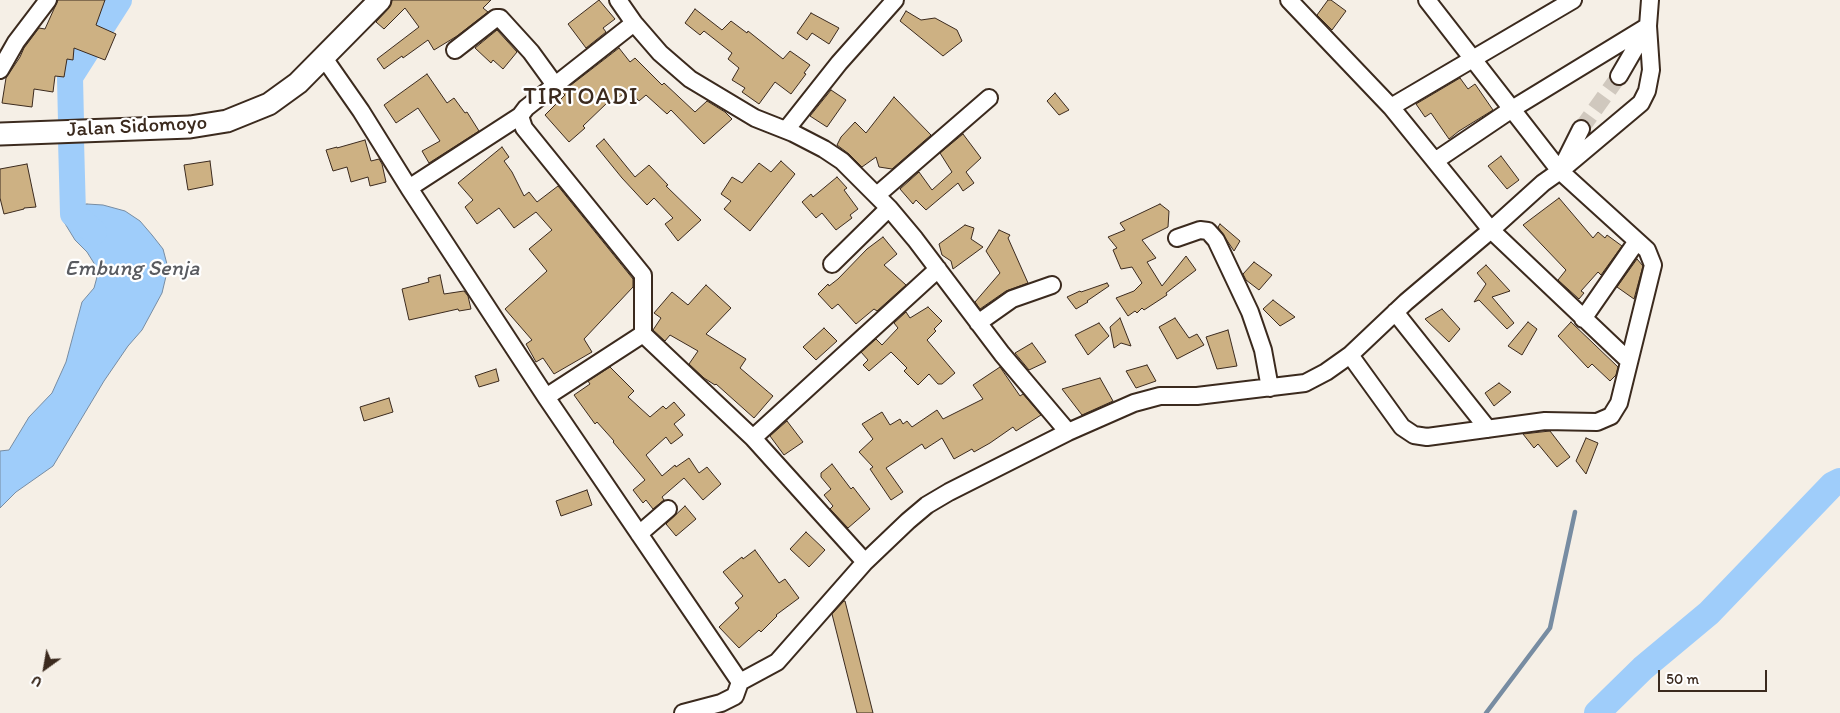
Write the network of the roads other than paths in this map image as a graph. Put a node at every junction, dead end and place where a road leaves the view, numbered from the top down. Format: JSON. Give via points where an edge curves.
{"nodes":[{"id":1,"x":48,"y":0,"type":"edge"},
{"id":2,"x":380,"y":0,"type":"edge"},
{"id":3,"x":618,"y":0,"type":"edge"},
{"id":4,"x":895,"y":0,"type":"edge"},
{"id":5,"x":1289,"y":0,"type":"edge"},
{"id":6,"x":1427,"y":0,"type":"edge"},
{"id":7,"x":1573,"y":0,"type":"edge"},
{"id":8,"x":1650,"y":0,"type":"edge"},
{"id":9,"x":634,"y":23,"type":"junction"},
{"id":10,"x":1648,"y":26,"type":"junction"},
{"id":11,"x":455,"y":50,"type":"dead end"},
{"id":12,"x":324,"y":58,"type":"junction"},
{"id":13,"x":1474,"y":59,"type":"junction"},
{"id":14,"x":0,"y":70,"type":"edge"},
{"id":15,"x":1619,"y":76,"type":"tunnel mouth"},
{"id":16,"x":555,"y":85,"type":"junction"},
{"id":17,"x":990,"y":98,"type":"dead end"},
{"id":18,"x":1392,"y":107,"type":"junction"},
{"id":19,"x":1512,"y":109,"type":"junction"},
{"id":20,"x":520,"y":116,"type":"junction"},
{"id":21,"x":1581,"y":129,"type":"tunnel mouth"},
{"id":22,"x":786,"y":130,"type":"junction"},
{"id":23,"x":0,"y":134,"type":"edge"},
{"id":24,"x":1436,"y":161,"type":"junction"},
{"id":25,"x":1560,"y":171,"type":"junction"},
{"id":26,"x":409,"y":188,"type":"junction"},
{"id":27,"x":877,"y":195,"type":"junction"},
{"id":28,"x":889,"y":208,"type":"junction"},
{"id":29,"x":1491,"y":230,"type":"junction"},
{"id":30,"x":1177,"y":238,"type":"dead end"},
{"id":31,"x":1637,"y":241,"type":"junction"},
{"id":32,"x":832,"y":264,"type":"dead end"},
{"id":33,"x":938,"y":269,"type":"junction"},
{"id":34,"x":1052,"y":285,"type":"dead end"},
{"id":35,"x":1395,"y":312,"type":"junction"},
{"id":36,"x":1584,"y":319,"type":"junction"},
{"id":37,"x":978,"y":322,"type":"junction"},
{"id":38,"x":643,"y":334,"type":"junction"},
{"id":39,"x":1350,"y":355,"type":"junction"},
{"id":40,"x":1628,"y":360,"type":"junction"},
{"id":41,"x":1270,"y":388,"type":"junction"},
{"id":42,"x":546,"y":397,"type":"junction"},
{"id":43,"x":1488,"y":429,"type":"junction"},
{"id":44,"x":1068,"y":432,"type":"junction"},
{"id":45,"x":753,"y":438,"type":"junction"},
{"id":46,"x":668,"y":509,"type":"dead end"},
{"id":47,"x":639,"y":534,"type":"junction"},
{"id":48,"x":865,"y":562,"type":"junction"},
{"id":49,"x":740,"y":682,"type":"junction"},
{"id":50,"x":683,"y":713,"type":"edge"}],
"edges":[{"from":1,"to":14,"type":"street","via":[[16,42]]},
{"from":2,"to":12,"type":"main road","name":"Jalan Sidomoyo"},
{"from":3,"to":9,"type":"street"},
{"from":4,"to":22,"type":"street"},
{"from":5,"to":18,"type":"street"},
{"from":6,"to":13,"type":"street"},
{"from":7,"to":13,"type":"street"},
{"from":8,"to":10,"type":"street"},
{"from":9,"to":16,"type":"street"},
{"from":9,"to":22,"type":"street","via":[[690,79],[755,118]]},
{"from":10,"to":15,"type":"street"},
{"from":10,"to":19,"type":"street"},
{"from":10,"to":25,"type":"street","via":[[1651,70],[1641,103]]},
{"from":11,"to":16,"type":"street","via":[[500,18]]},
{"from":12,"to":23,"type":"main road","name":"Jalan Sidomoyo","via":[[269,104],[227,121],[190,127]]},
{"from":12,"to":26,"type":"street"},
{"from":13,"to":18,"type":"street"},
{"from":13,"to":19,"type":"street"},
{"from":16,"to":20,"type":"street"},
{"from":17,"to":27,"type":"street"},
{"from":18,"to":24,"type":"street"},
{"from":19,"to":24,"type":"street"},
{"from":19,"to":25,"type":"street"},
{"from":20,"to":26,"type":"street"},
{"from":20,"to":38,"type":"street","via":[[524,128],[643,275]]},
{"from":21,"to":25,"type":"street"},
{"from":22,"to":27,"type":"street","via":[[842,161]]},
{"from":24,"to":29,"type":"street"},
{"from":25,"to":29,"type":"street"},
{"from":25,"to":31,"type":"street"},
{"from":26,"to":42,"type":"street"},
{"from":27,"to":28,"type":"street"},
{"from":28,"to":32,"type":"street"},
{"from":28,"to":33,"type":"street"},
{"from":29,"to":35,"type":"street"},
{"from":29,"to":36,"type":"street"},
{"from":30,"to":41,"type":"street","via":[[1200,230],[1208,231],[1216,240],[1250,312],[1263,350]]},
{"from":31,"to":36,"type":"street"},
{"from":31,"to":40,"type":"street","via":[[1647,250],[1653,265]]},
{"from":33,"to":37,"type":"street"},
{"from":33,"to":45,"type":"street"},
{"from":34,"to":37,"type":"street","via":[[1012,299]]},
{"from":35,"to":39,"type":"street"},
{"from":35,"to":43,"type":"street"},
{"from":36,"to":40,"type":"street"},
{"from":37,"to":44,"type":"street"},
{"from":38,"to":42,"type":"street"},
{"from":38,"to":45,"type":"street"},
{"from":39,"to":41,"type":"street","via":[[1304,383]]},
{"from":39,"to":43,"type":"street","via":[[1402,427],[1414,435]]},
{"from":40,"to":43,"type":"street","via":[[1619,403],[1611,416],[1598,422],[1545,421]]},
{"from":41,"to":44,"type":"street","via":[[1197,396],[1160,396],[1134,403]]},
{"from":42,"to":47,"type":"street"},
{"from":44,"to":48,"type":"street","via":[[927,506]]},
{"from":45,"to":48,"type":"street"},
{"from":46,"to":47,"type":"street"},
{"from":47,"to":49,"type":"street"},
{"from":48,"to":49,"type":"street","via":[[778,662]]},
{"from":49,"to":50,"type":"street","via":[[735,696],[722,703]]}]}
